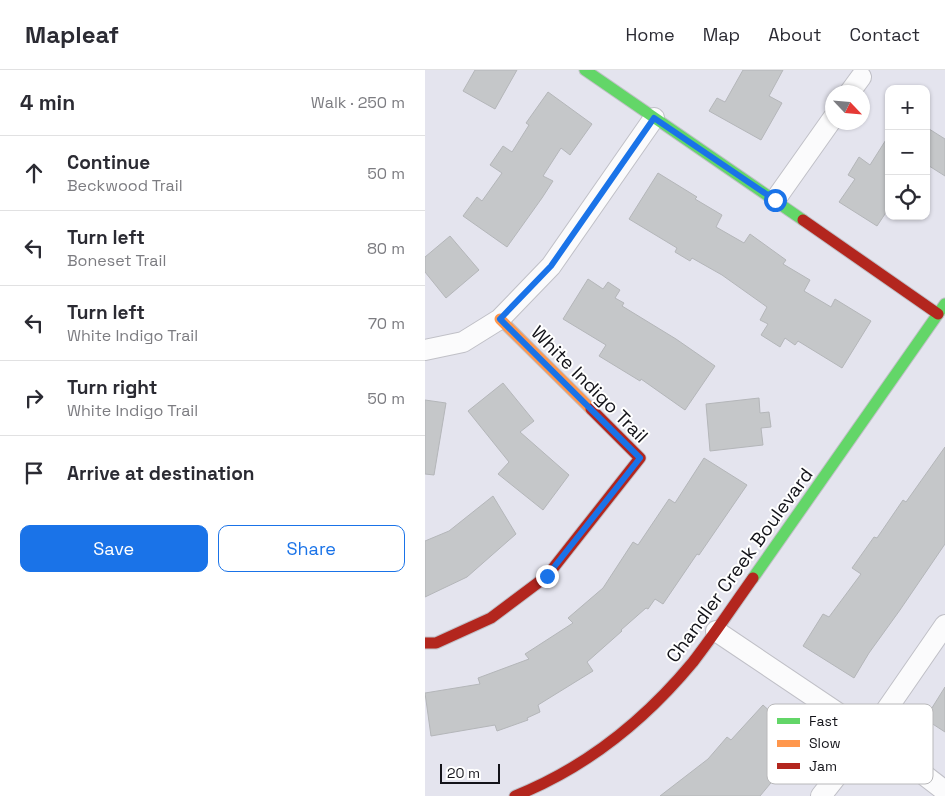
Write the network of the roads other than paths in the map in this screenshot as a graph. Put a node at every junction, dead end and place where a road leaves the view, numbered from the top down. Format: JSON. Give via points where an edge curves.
{"nodes":[{"id":1,"x":585,"y":70,"type":"edge"},
{"id":2,"x":654,"y":118,"type":"junction"},
{"id":3,"x":825,"y":129,"type":"edge"},
{"id":4,"x":775,"y":200,"type":"junction"},
{"id":5,"x":945,"y":304,"type":"edge"},
{"id":6,"x":938,"y":314,"type":"junction"},
{"id":7,"x":500,"y":319,"type":"junction"},
{"id":8,"x":425,"y":350,"type":"edge"},
{"id":9,"x":945,"y":625,"type":"edge"},
{"id":10,"x":716,"y":631,"type":"junction"},
{"id":11,"x":425,"y":643,"type":"edge"},
{"id":12,"x":823,"y":704,"type":"edge"},
{"id":13,"x":890,"y":704,"type":"edge"},
{"id":14,"x":933,"y":782,"type":"edge"},
{"id":15,"x":830,"y":784,"type":"edge"},
{"id":16,"x":945,"y":791,"type":"edge"},
{"id":17,"x":515,"y":796,"type":"edge"},
{"id":18,"x":821,"y":796,"type":"edge"}],
"edges":[{"from":1,"to":2,"type":"street"},
{"from":2,"to":4,"type":"street"},
{"from":2,"to":7,"type":"street","via":[[551,266]]},
{"from":3,"to":4,"type":"street"},
{"from":4,"to":6,"type":"street"},
{"from":5,"to":6,"type":"street","name":"Chandler Creek Boulevard"},
{"from":6,"to":10,"type":"street","name":"Chandler Creek Boulevard"},
{"from":7,"to":8,"type":"street","via":[[463,342]]},
{"from":7,"to":11,"type":"street","name":"White Indigo Trail","via":[[640,458],[547,576],[491,618],[436,643]]},
{"from":9,"to":13,"type":"street"},
{"from":10,"to":12,"type":"street"},
{"from":10,"to":17,"type":"street","name":"Chandler Creek Boulevard","via":[[675,683],[625,730],[570,770]]},
{"from":14,"to":16,"type":"street"},
{"from":15,"to":18,"type":"street"}]}
